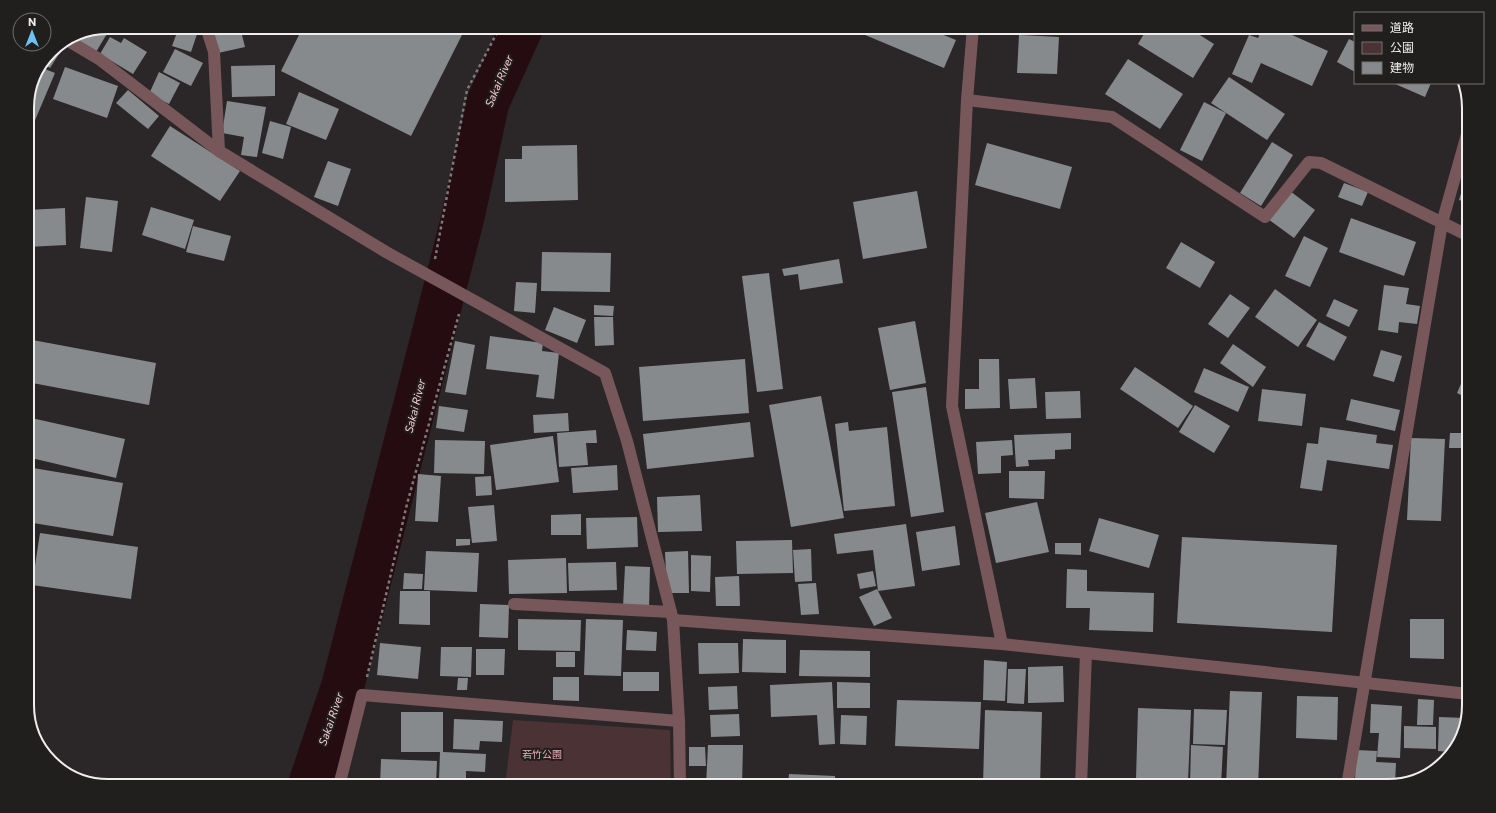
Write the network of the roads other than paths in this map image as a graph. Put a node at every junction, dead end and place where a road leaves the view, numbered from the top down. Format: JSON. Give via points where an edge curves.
{"nodes":[{"id":1,"x":208,"y":34,"type":"edge"},
{"id":2,"x":973,"y":34,"type":"edge"},
{"id":3,"x":73,"y":43,"type":"edge"},
{"id":4,"x":968,"y":100,"type":"junction"},
{"id":5,"x":219,"y":151,"type":"junction"},
{"id":6,"x":1462,"y":152,"type":"edge"},
{"id":7,"x":1442,"y":223,"type":"junction"},
{"id":8,"x":1462,"y":233,"type":"edge"},
{"id":9,"x":514,"y":604,"type":"dead end"},
{"id":10,"x":672,"y":616,"type":"junction"},
{"id":11,"x":1002,"y":644,"type":"junction"},
{"id":12,"x":1086,"y":653,"type":"junction"},
{"id":13,"x":1364,"y":682,"type":"junction"},
{"id":14,"x":1462,"y":693,"type":"edge"},
{"id":15,"x":679,"y":721,"type":"junction"},
{"id":16,"x":341,"y":779,"type":"edge"},
{"id":17,"x":680,"y":779,"type":"edge"},
{"id":18,"x":1081,"y":779,"type":"edge"},
{"id":19,"x":1348,"y":779,"type":"edge"}],
"edges":[{"from":1,"to":5,"type":"street","via":[[214,52]]},
{"from":2,"to":4,"type":"street"},
{"from":3,"to":5,"type":"street","via":[[99,59]]},
{"from":4,"to":7,"type":"street","via":[[1112,117],[1265,217],[1309,162],[1321,162]]},
{"from":4,"to":11,"type":"street","via":[[952,406]]},
{"from":5,"to":10,"type":"street","via":[[431,278],[605,373],[627,441]]},
{"from":6,"to":7,"type":"street"},
{"from":7,"to":8,"type":"street"},
{"from":7,"to":13,"type":"street"},
{"from":9,"to":10,"type":"street"},
{"from":10,"to":11,"type":"street"},
{"from":10,"to":15,"type":"street"},
{"from":11,"to":12,"type":"street"},
{"from":12,"to":13,"type":"street"},
{"from":12,"to":18,"type":"street"},
{"from":13,"to":14,"type":"street"},
{"from":13,"to":19,"type":"street"},
{"from":15,"to":16,"type":"street","via":[[362,695]]},
{"from":15,"to":17,"type":"street"}]}
